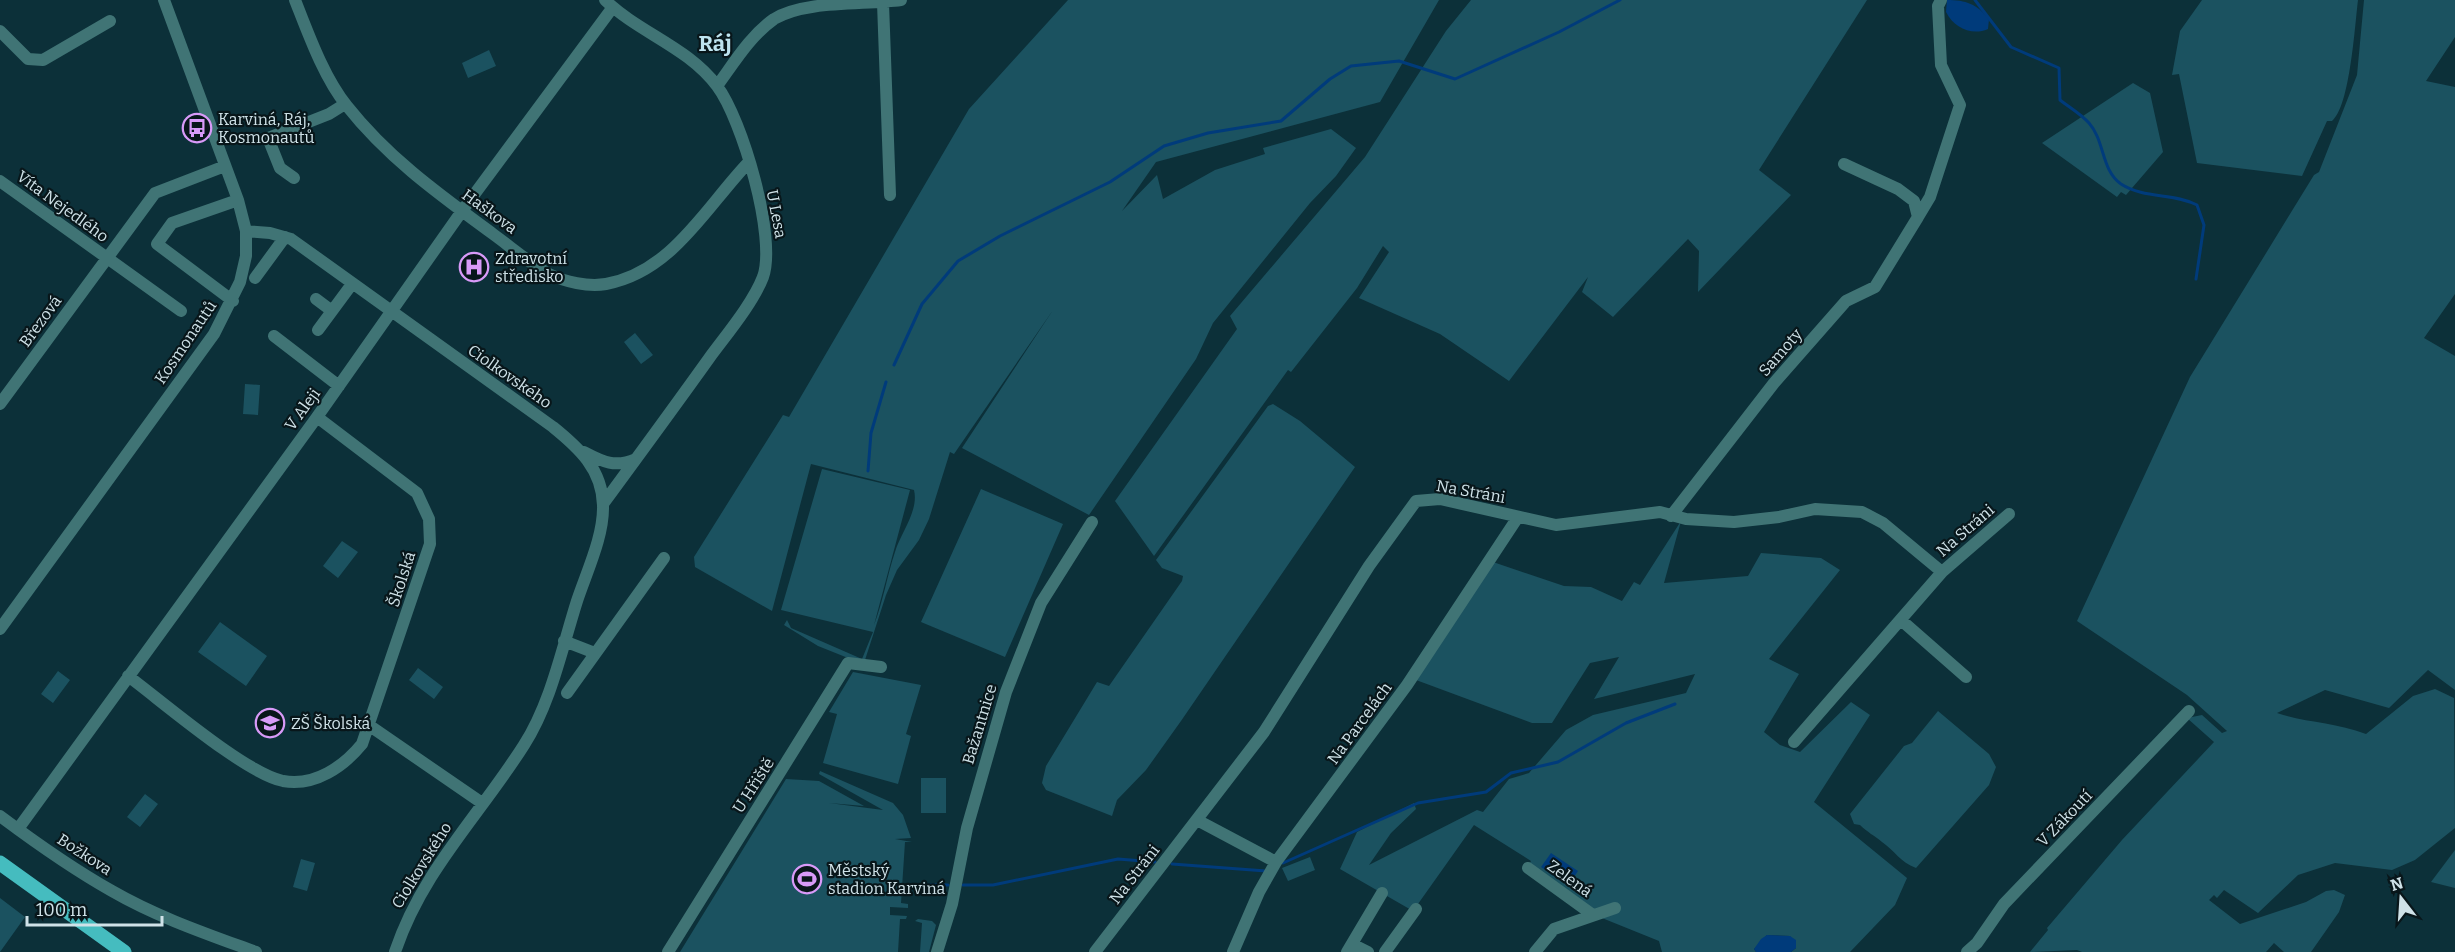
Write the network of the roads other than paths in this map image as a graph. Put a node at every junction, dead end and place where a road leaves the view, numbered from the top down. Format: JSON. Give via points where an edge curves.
{"nodes":[{"id":1,"x":164,"y":0,"type":"edge"},
{"id":2,"x":295,"y":0,"type":"edge"},
{"id":3,"x":902,"y":0,"type":"edge"},
{"id":4,"x":1941,"y":0,"type":"edge"},
{"id":5,"x":609,"y":3,"type":"edge"},
{"id":6,"x":883,"y":3,"type":"junction"},
{"id":7,"x":110,"y":21,"type":"dead end"},
{"id":8,"x":0,"y":32,"type":"edge"},
{"id":9,"x":717,"y":86,"type":"junction"},
{"id":10,"x":345,"y":104,"type":"junction"},
{"id":11,"x":748,"y":163,"type":"junction"},
{"id":12,"x":1844,"y":164,"type":"dead end"},
{"id":13,"x":225,"y":166,"type":"junction"},
{"id":14,"x":294,"y":178,"type":"dead end"},
{"id":15,"x":0,"y":181,"type":"edge"},
{"id":16,"x":890,"y":195,"type":"dead end"},
{"id":17,"x":238,"y":200,"type":"junction"},
{"id":18,"x":462,"y":211,"type":"junction"},
{"id":19,"x":1918,"y":217,"type":"junction"},
{"id":20,"x":246,"y":231,"type":"junction"},
{"id":21,"x":285,"y":237,"type":"junction"},
{"id":22,"x":107,"y":258,"type":"junction"},
{"id":23,"x":255,"y":278,"type":"dead end"},
{"id":24,"x":352,"y":284,"type":"junction"},
{"id":25,"x":315,"y":299,"type":"dead end"},
{"id":26,"x":232,"y":301,"type":"junction"},
{"id":27,"x":181,"y":311,"type":"dead end"},
{"id":28,"x":332,"y":311,"type":"junction"},
{"id":29,"x":391,"y":312,"type":"junction"},
{"id":30,"x":318,"y":330,"type":"dead end"},
{"id":31,"x":274,"y":336,"type":"dead end"},
{"id":32,"x":339,"y":386,"type":"junction"},
{"id":33,"x":0,"y":404,"type":"edge"},
{"id":34,"x":317,"y":417,"type":"junction"},
{"id":35,"x":584,"y":452,"type":"junction"},
{"id":36,"x":637,"y":459,"type":"junction"},
{"id":37,"x":603,"y":504,"type":"junction"},
{"id":38,"x":2009,"y":514,"type":"dead end"},
{"id":39,"x":1671,"y":516,"type":"junction"},
{"id":40,"x":1518,"y":517,"type":"junction"},
{"id":41,"x":1092,"y":522,"type":"dead end"},
{"id":42,"x":664,"y":558,"type":"dead end"},
{"id":43,"x":1942,"y":572,"type":"junction"},
{"id":44,"x":1901,"y":620,"type":"junction"},
{"id":45,"x":0,"y":628,"type":"edge"},
{"id":46,"x":564,"y":641,"type":"junction"},
{"id":47,"x":595,"y":653,"type":"junction"},
{"id":48,"x":881,"y":667,"type":"dead end"},
{"id":49,"x":128,"y":676,"type":"junction"},
{"id":50,"x":1966,"y":677,"type":"dead end"},
{"id":51,"x":567,"y":693,"type":"dead end"},
{"id":52,"x":2189,"y":711,"type":"dead end"},
{"id":53,"x":370,"y":726,"type":"junction"},
{"id":54,"x":1794,"y":742,"type":"dead end"},
{"id":55,"x":482,"y":802,"type":"junction"},
{"id":56,"x":0,"y":816,"type":"edge"},
{"id":57,"x":1197,"y":820,"type":"junction"},
{"id":58,"x":18,"y":829,"type":"junction"},
{"id":59,"x":1276,"y":862,"type":"junction"},
{"id":60,"x":0,"y":863,"type":"edge"},
{"id":61,"x":1528,"y":868,"type":"dead end"},
{"id":62,"x":1382,"y":893,"type":"dead end"},
{"id":63,"x":1615,"y":908,"type":"dead end"},
{"id":64,"x":1416,"y":909,"type":"dead end"},
{"id":65,"x":1593,"y":915,"type":"junction"},
{"id":66,"x":1349,"y":948,"type":"edge"},
{"id":67,"x":124,"y":952,"type":"edge"},
{"id":68,"x":256,"y":952,"type":"edge"},
{"id":69,"x":395,"y":952,"type":"edge"},
{"id":70,"x":668,"y":952,"type":"edge"},
{"id":71,"x":937,"y":952,"type":"edge"},
{"id":72,"x":1095,"y":952,"type":"edge"},
{"id":73,"x":1233,"y":952,"type":"edge"},
{"id":74,"x":1368,"y":952,"type":"edge"},
{"id":75,"x":1385,"y":952,"type":"edge"},
{"id":76,"x":1535,"y":952,"type":"edge"},
{"id":77,"x":1967,"y":952,"type":"edge"}],
"edges":[{"from":1,"to":13,"type":"street","name":"Kosmonautů"},
{"from":2,"to":10,"type":"street","name":"Haškova"},
{"from":3,"to":6,"type":"street"},
{"from":4,"to":19,"type":"street","name":"Samoty","via":[[1941,65],[1960,105],[1930,197]]},
{"from":5,"to":9,"type":"street","name":"U Lesa","via":[[684,54]]},
{"from":5,"to":18,"type":"street","name":"V Aleji"},
{"from":6,"to":9,"type":"street","via":[[822,4],[776,17],[758,32]]},
{"from":6,"to":16,"type":"street"},
{"from":7,"to":8,"type":"street","via":[[44,60],[28,59]]},
{"from":9,"to":11,"type":"street","name":"U Lesa","via":[[733,117]]},
{"from":10,"to":14,"type":"street","via":[[268,138],[280,168]]},
{"from":10,"to":18,"type":"street","name":"Haškova","via":[[384,149]]},
{"from":11,"to":18,"type":"street","name":"Haškova","via":[[698,225],[662,257],[632,276],[606,284],[582,285],[549,274]]},
{"from":11,"to":36,"type":"street","name":"U Lesa","via":[[763,211],[768,244],[763,277]]},
{"from":12,"to":19,"type":"street","via":[[1898,189],[1914,201]]},
{"from":13,"to":17,"type":"street","name":"Kosmonautů"},
{"from":13,"to":22,"type":"street","name":"Březová","via":[[155,192]]},
{"from":15,"to":22,"type":"street","name":"Víta Nejedlého"},
{"from":17,"to":20,"type":"street","name":"Kosmonautů"},
{"from":17,"to":26,"type":"street","via":[[172,223],[157,244]]},
{"from":18,"to":29,"type":"street","name":"V Aleji"},
{"from":19,"to":39,"type":"street","name":"Samoty","via":[[1875,287],[1846,301],[1774,383]]},
{"from":20,"to":21,"type":"street","name":"Ciolkovského"},
{"from":20,"to":26,"type":"street","name":"Kosmonautů","via":[[246,256]]},
{"from":21,"to":23,"type":"street"},
{"from":21,"to":24,"type":"street","name":"Ciolkovského"},
{"from":22,"to":27,"type":"street"},
{"from":22,"to":33,"type":"street","name":"Březová"},
{"from":24,"to":28,"type":"street"},
{"from":24,"to":29,"type":"street","name":"Ciolkovského"},
{"from":25,"to":28,"type":"street"},
{"from":26,"to":45,"type":"street","name":"Kosmonautů","via":[[214,334]]},
{"from":28,"to":30,"type":"street"},
{"from":29,"to":32,"type":"street","name":"V Aleji"},
{"from":29,"to":35,"type":"street","name":"Ciolkovského"},
{"from":31,"to":32,"type":"street"},
{"from":32,"to":34,"type":"street","name":"V Aleji"},
{"from":34,"to":49,"type":"street","name":"V Aleji"},
{"from":34,"to":53,"type":"street","name":"Školská","via":[[417,493],[429,519],[430,544]]},
{"from":35,"to":36,"type":"street","via":[[606,464],[622,465]]},
{"from":35,"to":37,"type":"street","name":"Ciolkovského"},
{"from":36,"to":37,"type":"street","name":"U Lesa"},
{"from":37,"to":46,"type":"street","name":"Ciolkovského","via":[[599,536]]},
{"from":38,"to":43,"type":"street","name":"Na Stráni"},
{"from":39,"to":40,"type":"street","name":"Na Stráni","via":[[1660,512],[1556,525]]},
{"from":39,"to":43,"type":"street","name":"Na Stráni","via":[[1734,522],[1815,509],[1862,512],[1883,523]]},
{"from":40,"to":57,"type":"street","name":"Na Stráni","via":[[1440,499],[1416,501],[1369,566],[1264,732]]},
{"from":40,"to":59,"type":"street","name":"Na Parcelách","via":[[1407,685]]},
{"from":41,"to":71,"type":"street","name":"Bažantnice","via":[[1041,603],[1006,692],[966,828],[952,904]]},
{"from":42,"to":47,"type":"street"},
{"from":43,"to":44,"type":"street","name":"Na Stráni"},
{"from":44,"to":50,"type":"street"},
{"from":44,"to":54,"type":"street","name":"Na Stráni"},
{"from":46,"to":47,"type":"street"},
{"from":46,"to":55,"type":"street","name":"Ciolkovského","via":[[540,716]]},
{"from":47,"to":51,"type":"street"},
{"from":48,"to":70,"type":"street","name":"U Hřiště","via":[[848,663]]},
{"from":49,"to":53,"type":"street","name":"Školská","via":[[240,759],[284,781],[307,780],[334,770],[357,750]]},
{"from":49,"to":58,"type":"street","name":"V Aleji"},
{"from":52,"to":77,"type":"street","name":"V Zákoutí","via":[[2004,904]]},
{"from":53,"to":55,"type":"street"},
{"from":55,"to":69,"type":"street","name":"Ciolkovského","via":[[406,917]]},
{"from":56,"to":58,"type":"street","name":"Božkova"},
{"from":57,"to":59,"type":"street"},
{"from":57,"to":72,"type":"street","name":"Na Stráni"},
{"from":58,"to":68,"type":"street","name":"Božkova","via":[[113,892],[191,929]]},
{"from":59,"to":73,"type":"street","name":"Na Parcelách"},
{"from":60,"to":67,"type":"main road"},
{"from":61,"to":65,"type":"street","name":"Zelená"},
{"from":62,"to":66,"type":"street"},
{"from":63,"to":65,"type":"street","name":"Zelená"},
{"from":64,"to":75,"type":"street"},
{"from":65,"to":76,"type":"street","name":"Zelená","via":[[1554,929]]},
{"from":66,"to":74,"type":"street"}]}
